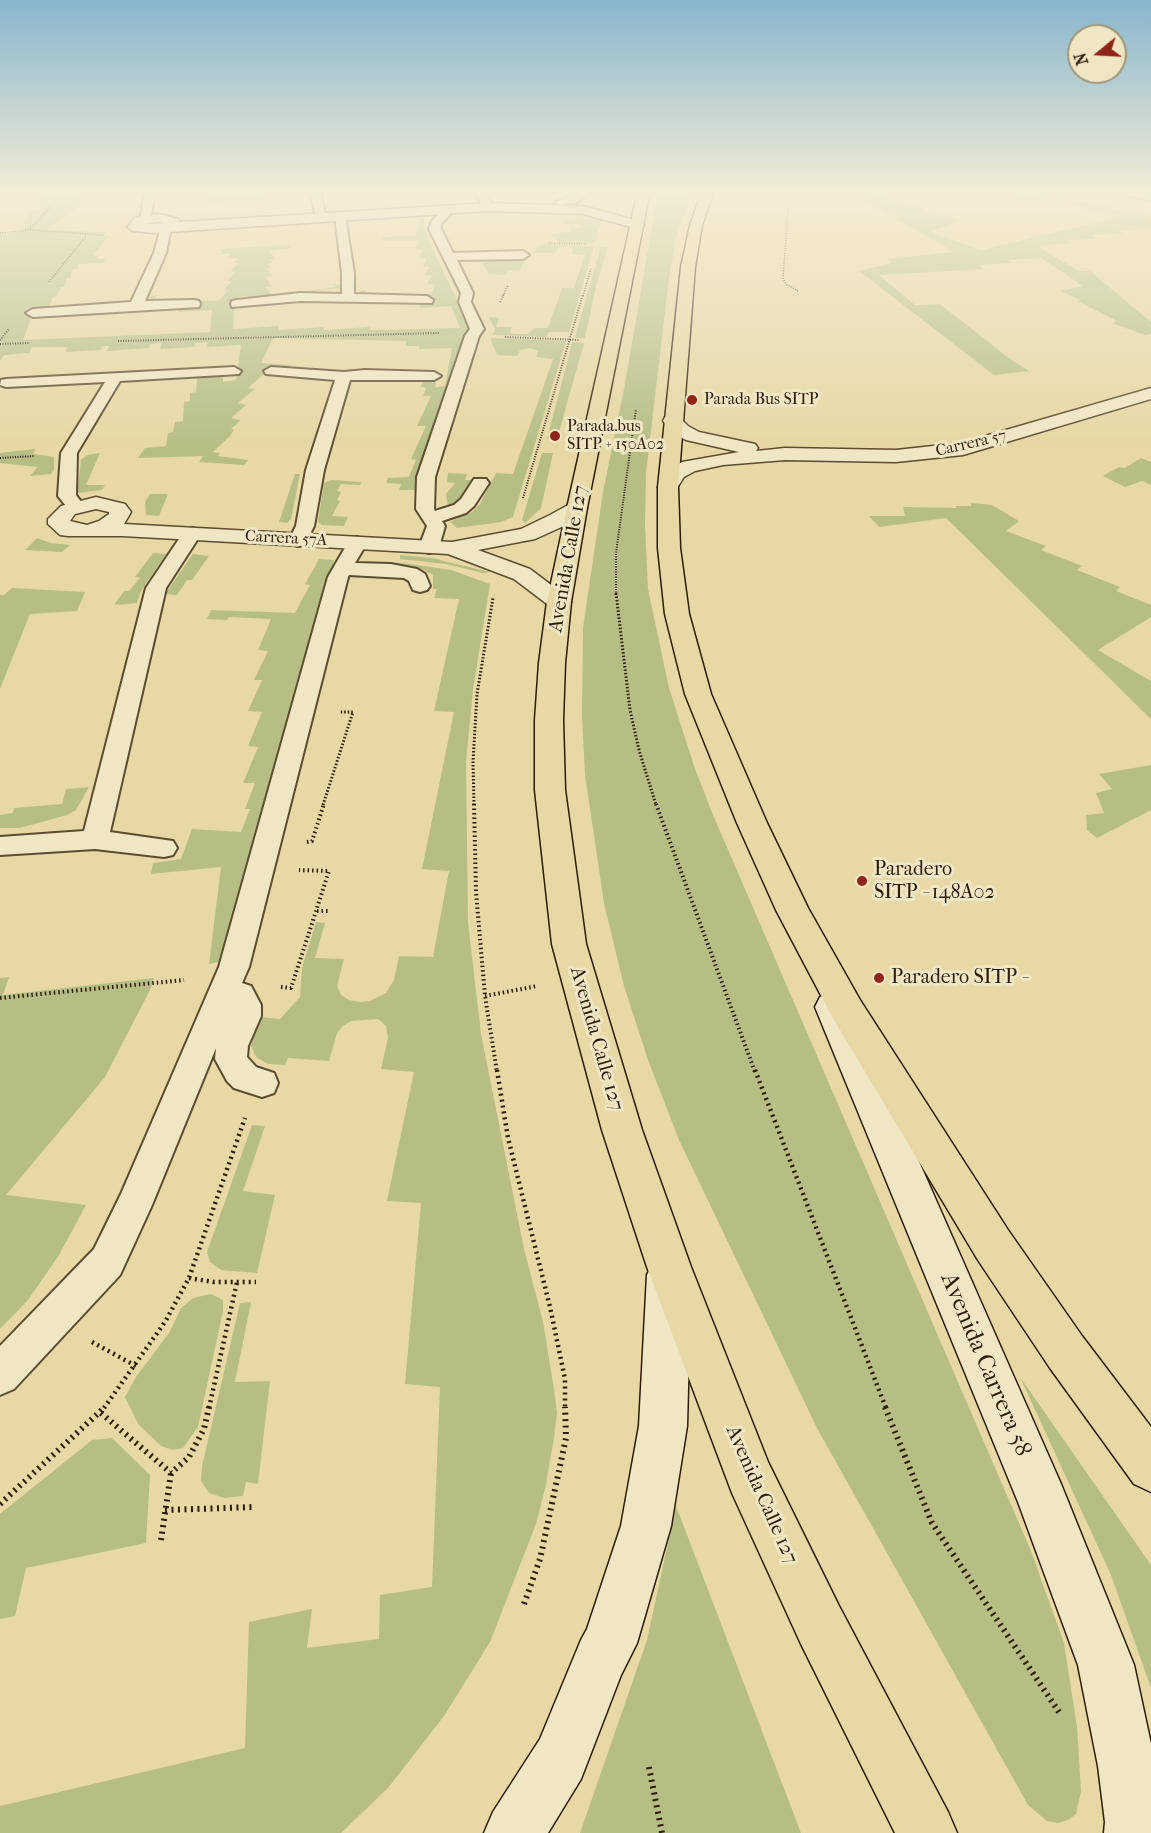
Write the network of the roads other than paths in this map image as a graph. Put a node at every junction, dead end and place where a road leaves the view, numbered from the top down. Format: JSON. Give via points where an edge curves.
{"nodes":[{"id":1,"x":150,"y":277,"type":"edge"},
{"id":2,"x":348,"y":277,"type":"edge"},
{"id":3,"x":459,"y":277,"type":"edge"},
{"id":4,"x":627,"y":277,"type":"edge"},
{"id":5,"x":686,"y":277,"type":"edge"},
{"id":6,"x":348,"y":296,"type":"junction"},
{"id":7,"x":427,"y":300,"type":"dead end"},
{"id":8,"x":194,"y":304,"type":"dead end"},
{"id":9,"x":237,"y":304,"type":"dead end"},
{"id":10,"x":136,"y":306,"type":"junction"},
{"id":11,"x":33,"y":313,"type":"dead end"},
{"id":12,"x":234,"y":371,"type":"dead end"},
{"id":13,"x":271,"y":371,"type":"dead end"},
{"id":14,"x":434,"y":375,"type":"dead end"},
{"id":15,"x":344,"y":376,"type":"junction"},
{"id":16,"x":114,"y":379,"type":"junction"},
{"id":17,"x":6,"y":383,"type":"dead end"},
{"id":18,"x":1151,"y":393,"type":"edge"},
{"id":19,"x":672,"y":421,"type":"junction"},
{"id":20,"x":785,"y":454,"type":"junction"},
{"id":21,"x":480,"y":483,"type":"dead end"},
{"id":22,"x":668,"y":487,"type":"junction"},
{"id":23,"x":76,"y":507,"type":"junction"},
{"id":24,"x":577,"y":508,"type":"junction"},
{"id":25,"x":431,"y":518,"type":"junction"},
{"id":26,"x":120,"y":524,"type":"junction"},
{"id":27,"x":192,"y":534,"type":"junction"},
{"id":28,"x":298,"y":540,"type":"junction"},
{"id":29,"x":440,"y":548,"type":"junction"},
{"id":30,"x":350,"y":556,"type":"junction"},
{"id":31,"x":420,"y":586,"type":"dead end"},
{"id":32,"x":559,"y":602,"type":"junction"},
{"id":33,"x":95,"y":840,"type":"junction"},
{"id":34,"x":0,"y":846,"type":"edge"},
{"id":35,"x":164,"y":848,"type":"dead end"},
{"id":36,"x":792,"y":910,"type":"junction"},
{"id":37,"x":225,"y":987,"type":"junction"},
{"id":38,"x":262,"y":1083,"type":"dead end"},
{"id":39,"x":669,"y":1267,"type":"junction"},
{"id":40,"x":0,"y":1375,"type":"edge"},
{"id":41,"x":1151,"y":1467,"type":"edge"},
{"id":42,"x":514,"y":1833,"type":"edge"},
{"id":43,"x":927,"y":1833,"type":"edge"},
{"id":44,"x":1134,"y":1833,"type":"edge"}],
"edges":[{"from":1,"to":10,"type":"lane"},
{"from":2,"to":6,"type":"lane"},
{"from":3,"to":25,"type":"lane","via":[[477,329],[426,477],[425,509]]},
{"from":4,"to":24,"type":"main road","name":"Avenida Calle 127"},
{"from":5,"to":19,"type":"main road"},
{"from":6,"to":7,"type":"lane"},
{"from":6,"to":9,"type":"lane"},
{"from":8,"to":10,"type":"lane"},
{"from":10,"to":11,"type":"lane"},
{"from":12,"to":16,"type":"lane"},
{"from":13,"to":15,"type":"lane"},
{"from":14,"to":15,"type":"lane"},
{"from":15,"to":28,"type":"lane","via":[[315,470],[304,531]]},
{"from":16,"to":17,"type":"lane"},
{"from":16,"to":23,"type":"lane","via":[[69,453],[67,496]]},
{"from":18,"to":20,"type":"street","name":"Carrera 57","via":[[963,449],[869,457]]},
{"from":19,"to":20,"type":"street","name":"Carrera 57","via":[[693,436]]},
{"from":19,"to":22,"type":"main road"},
{"from":20,"to":22,"type":"street","name":"Carrera 57","via":[[697,464],[676,473]]},
{"from":21,"to":25,"type":"lane","via":[[460,509]]},
{"from":22,"to":36,"type":"main road","via":[[669,548],[677,614],[698,694]]},
{"from":23,"to":26,"type":"street","via":[[113,505],[120,512]]},
{"from":23,"to":26,"type":"street","name":"Carrera 57A","via":[[63,514],[59,524],[68,530],[87,531]]},
{"from":24,"to":29,"type":"street","name":"Carrera 57A","via":[[528,534]]},
{"from":24,"to":32,"type":"main road","name":"Avenida Calle 127"},
{"from":25,"to":29,"type":"lane"},
{"from":26,"to":27,"type":"street","name":"Carrera 57A"},
{"from":27,"to":28,"type":"street","name":"Carrera 57A"},
{"from":27,"to":33,"type":"lane","via":[[156,588]]},
{"from":28,"to":30,"type":"street","name":"Carrera 57A"},
{"from":29,"to":30,"type":"street","name":"Carrera 57A"},
{"from":29,"to":32,"type":"street","name":"Carrera 57A","via":[[522,574]]},
{"from":30,"to":31,"type":"lane","via":[[410,573],[418,578]]},
{"from":30,"to":37,"type":"lane","via":[[338,577],[250,912]]},
{"from":32,"to":39,"type":"main road","name":"Avenida Calle 127","via":[[549,720],[550,790],[569,944],[622,1130]]},
{"from":33,"to":34,"type":"lane"},
{"from":33,"to":35,"type":"lane"},
{"from":36,"to":41,"type":"main road","via":[[847,1010],[993,1245]]},
{"from":36,"to":44,"type":"street","name":"Avenida Carrera 58","via":[[1043,1502],[1106,1665],[1127,1766]]},
{"from":37,"to":38,"type":"lane","via":[[240,994],[246,1005],[231,1059],[246,1078]]},
{"from":37,"to":40,"type":"lane","via":[[107,1262]]},
{"from":39,"to":42,"type":"street","via":[[663,1426],[646,1526],[610,1642],[561,1759]]},
{"from":39,"to":43,"type":"main road","name":"Avenida Calle 127","via":[[749,1476]]}]}
